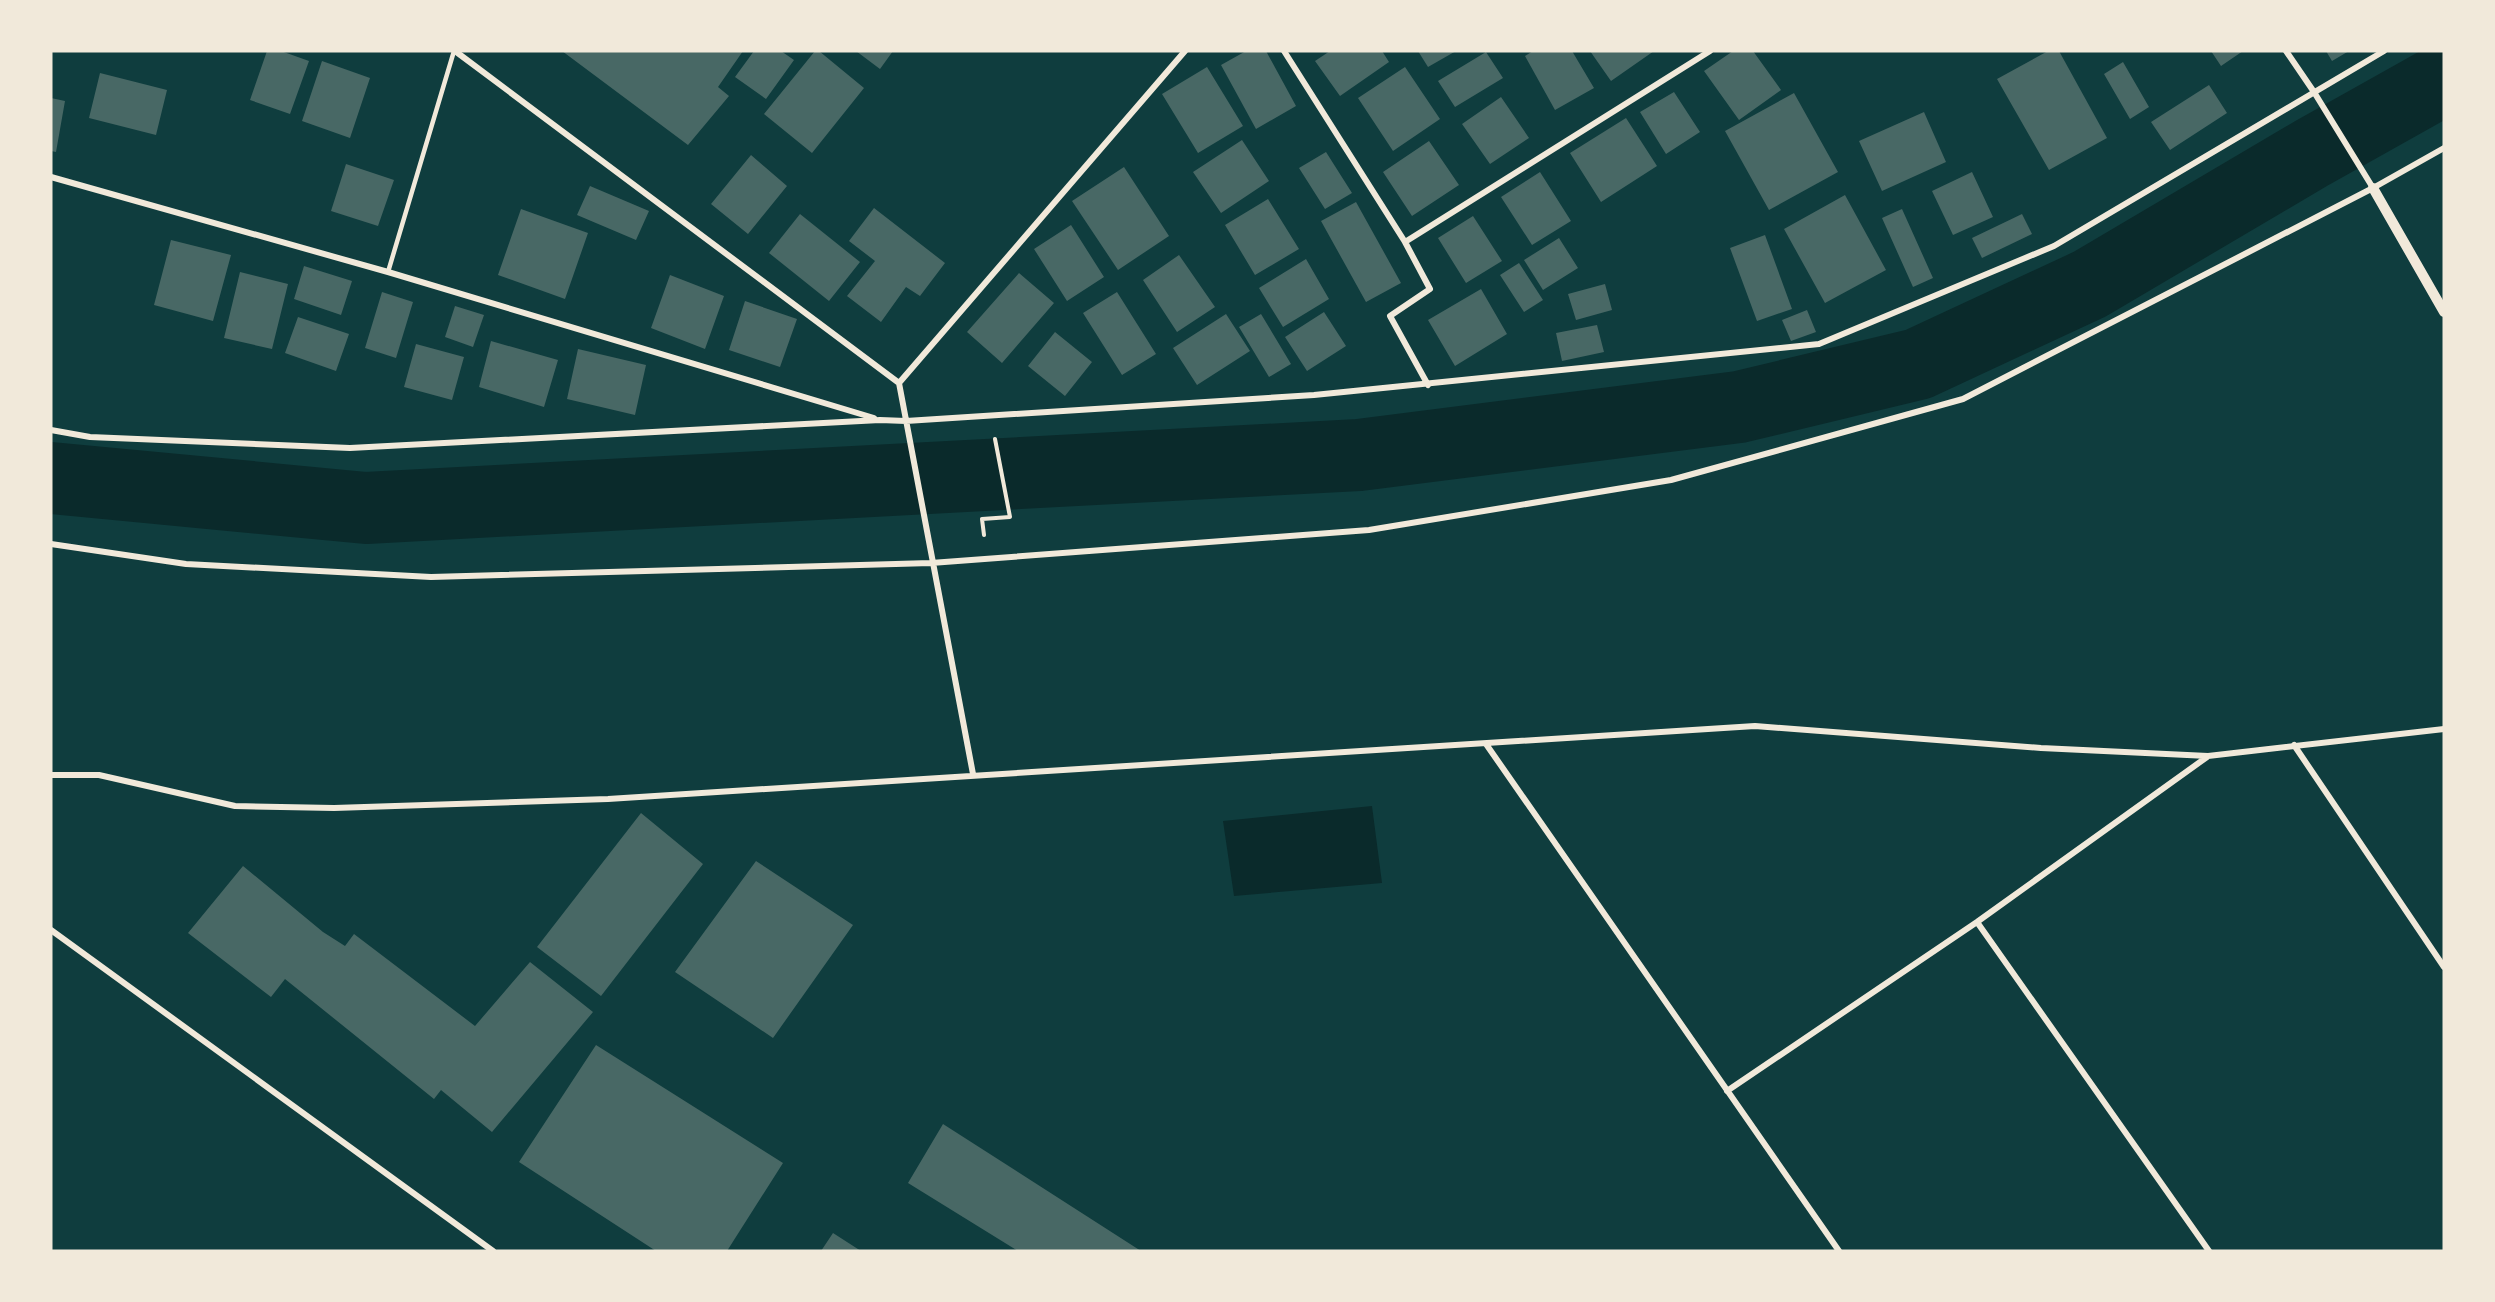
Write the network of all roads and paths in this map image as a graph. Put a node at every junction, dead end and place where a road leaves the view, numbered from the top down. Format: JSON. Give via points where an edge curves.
{"nodes":[{"id":1,"x":454,"y":51,"type":"edge"},
{"id":2,"x":1185,"y":51,"type":"edge"},
{"id":3,"x":1284,"y":51,"type":"edge"},
{"id":4,"x":1710,"y":51,"type":"edge"},
{"id":5,"x":2286,"y":51,"type":"edge"},
{"id":6,"x":2384,"y":51,"type":"edge"},
{"id":7,"x":2314,"y":92,"type":"junction"},
{"id":8,"x":2444,"y":148,"type":"edge"},
{"id":9,"x":51,"y":177,"type":"edge"},
{"id":10,"x":2373,"y":188,"type":"junction"},
{"id":11,"x":1405,"y":242,"type":"junction"},
{"id":12,"x":388,"y":272,"type":"junction"},
{"id":13,"x":2444,"y":312,"type":"edge"},
{"id":14,"x":899,"y":383,"type":"junction"},
{"id":15,"x":1428,"y":385,"type":"junction"},
{"id":16,"x":880,"y":420,"type":"junction"},
{"id":17,"x":906,"y":421,"type":"junction"},
{"id":18,"x":51,"y":430,"type":"edge"},
{"id":19,"x":993,"y":430,"type":"dead end"},
{"id":20,"x":51,"y":544,"type":"edge"},
{"id":21,"x":987,"y":558,"type":"junction"},
{"id":22,"x":932,"y":563,"type":"junction"},
{"id":23,"x":2444,"y":729,"type":"edge"},
{"id":24,"x":1486,"y":744,"type":"junction"},
{"id":25,"x":2294,"y":745,"type":"junction"},
{"id":26,"x":2208,"y":756,"type":"junction"},
{"id":27,"x":973,"y":774,"type":"junction"},
{"id":28,"x":51,"y":775,"type":"edge"},
{"id":29,"x":1977,"y":922,"type":"junction"},
{"id":30,"x":51,"y":930,"type":"edge"},
{"id":31,"x":2444,"y":967,"type":"edge"},
{"id":32,"x":1727,"y":1091,"type":"junction"},
{"id":33,"x":493,"y":1251,"type":"edge"},
{"id":34,"x":1839,"y":1251,"type":"edge"},
{"id":35,"x":2209,"y":1251,"type":"edge"}],
"edges":[{"from":1,"to":12,"type":"lane"},
{"from":1,"to":14,"type":"street"},
{"from":2,"to":14,"type":"street"},
{"from":3,"to":11,"type":"street"},
{"from":4,"to":11,"type":"street"},
{"from":5,"to":7,"type":"street"},
{"from":6,"to":7,"type":"street"},
{"from":7,"to":10,"type":"street"},
{"from":7,"to":15,"type":"street","via":[[2054,246],[1819,344]]},
{"from":8,"to":10,"type":"street"},
{"from":9,"to":12,"type":"street"},
{"from":10,"to":13,"type":"street"},
{"from":10,"to":21,"type":"street","via":[[1963,399],[1671,480],[1369,530]]},
{"from":11,"to":15,"type":"street","via":[[1430,289],[1390,316]]},
{"from":12,"to":16,"type":"street"},
{"from":14,"to":17,"type":"street"},
{"from":15,"to":17,"type":"street"},
{"from":16,"to":17,"type":"street"},
{"from":16,"to":18,"type":"street","via":[[350,448],[90,437]]},
{"from":17,"to":22,"type":"street"},
{"from":19,"to":21,"type":"path","via":[[1010,517],[982,519]]},
{"from":20,"to":22,"type":"street","via":[[186,564],[431,577]]},
{"from":21,"to":22,"type":"street"},
{"from":22,"to":27,"type":"street"},
{"from":23,"to":25,"type":"street"},
{"from":24,"to":26,"type":"street","via":[[1755,726],[2041,748]]},
{"from":24,"to":27,"type":"street"},
{"from":24,"to":32,"type":"street"},
{"from":25,"to":26,"type":"street"},
{"from":25,"to":31,"type":"street"},
{"from":26,"to":29,"type":"street"},
{"from":27,"to":28,"type":"street","via":[[608,799],[334,808],[235,806],[99,775]]},
{"from":29,"to":32,"type":"street"},
{"from":29,"to":35,"type":"street"},
{"from":30,"to":33,"type":"street"},
{"from":32,"to":34,"type":"street"}]}
